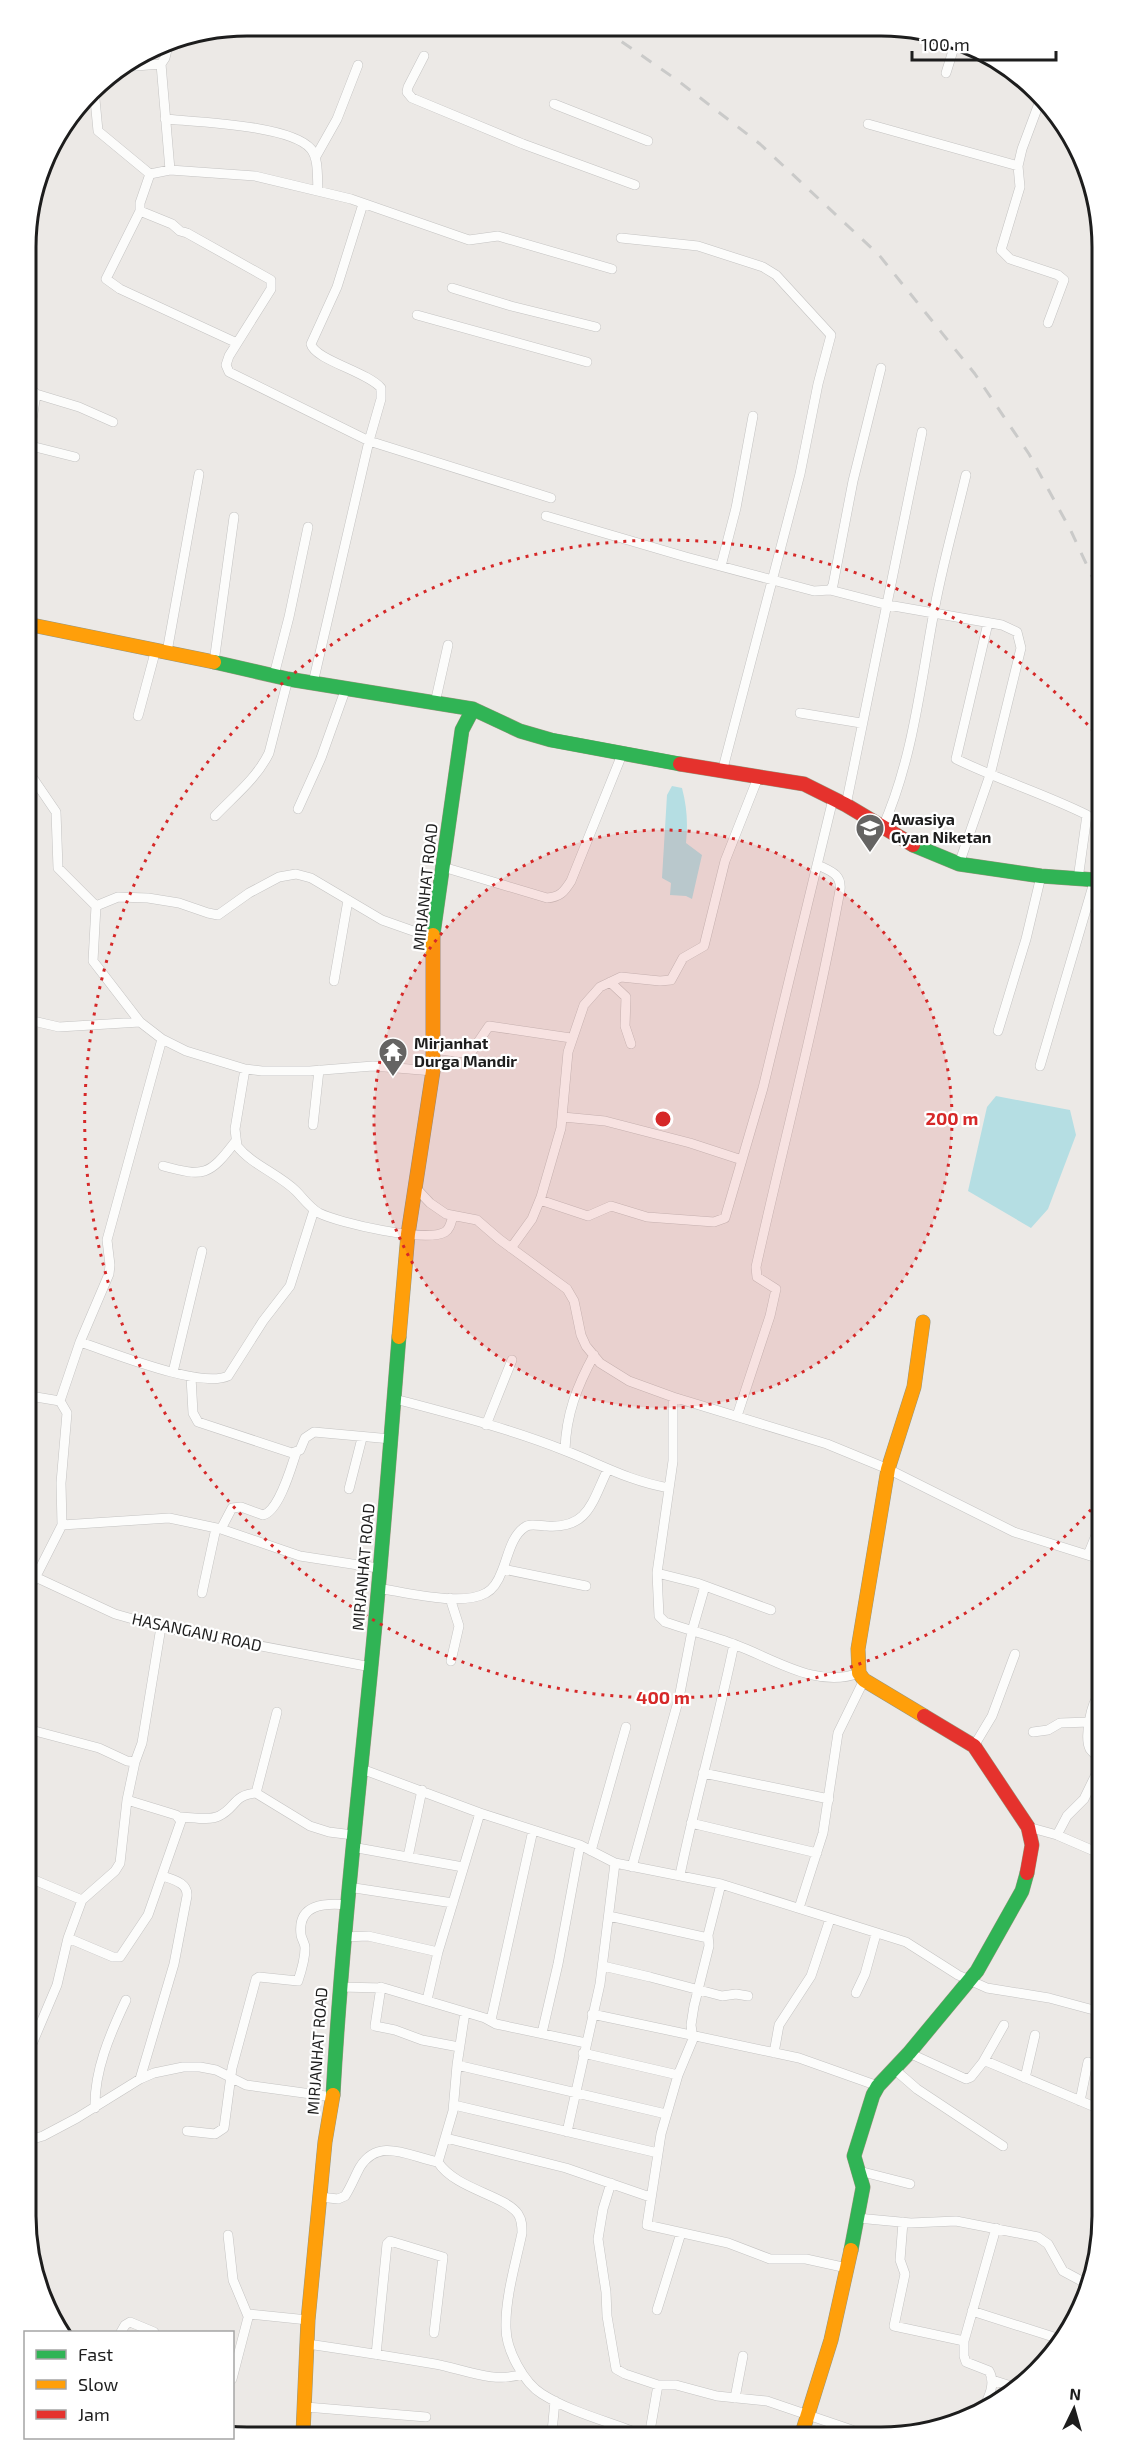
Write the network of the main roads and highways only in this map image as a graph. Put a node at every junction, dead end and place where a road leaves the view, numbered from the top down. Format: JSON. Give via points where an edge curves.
{"nodes":[{"id":1,"x":36,"y":626,"type":"edge"},
{"id":2,"x":473,"y":709,"type":"junction"},
{"id":3,"x":1092,"y":880,"type":"edge"},
{"id":4,"x":923,"y":1322,"type":"dead end"},
{"id":5,"x":304,"y":2427,"type":"edge"},
{"id":6,"x":804,"y":2427,"type":"edge"}],
"edges":[{"from":1,"to":2,"type":"main road","via":[[288,679]]},
{"from":2,"to":3,"type":"main road","via":[[520,731],[551,740],[804,784],[908,843],[959,864]]},
{"from":2,"to":5,"type":"main road","name":"MIRJANHAT ROAD","via":[[462,730],[433,938],[433,1071],[408,1234],[371,1667],[358,1768],[333,2097],[308,2320]]},
{"from":4,"to":6,"type":"main road","via":[[914,1387],[888,1469],[858,1649],[862,1676],[974,1746],[1028,1827],[1031,1857],[1022,1891],[982,1963],[878,2086],[854,2156],[864,2182],[830,2351]]}]}
